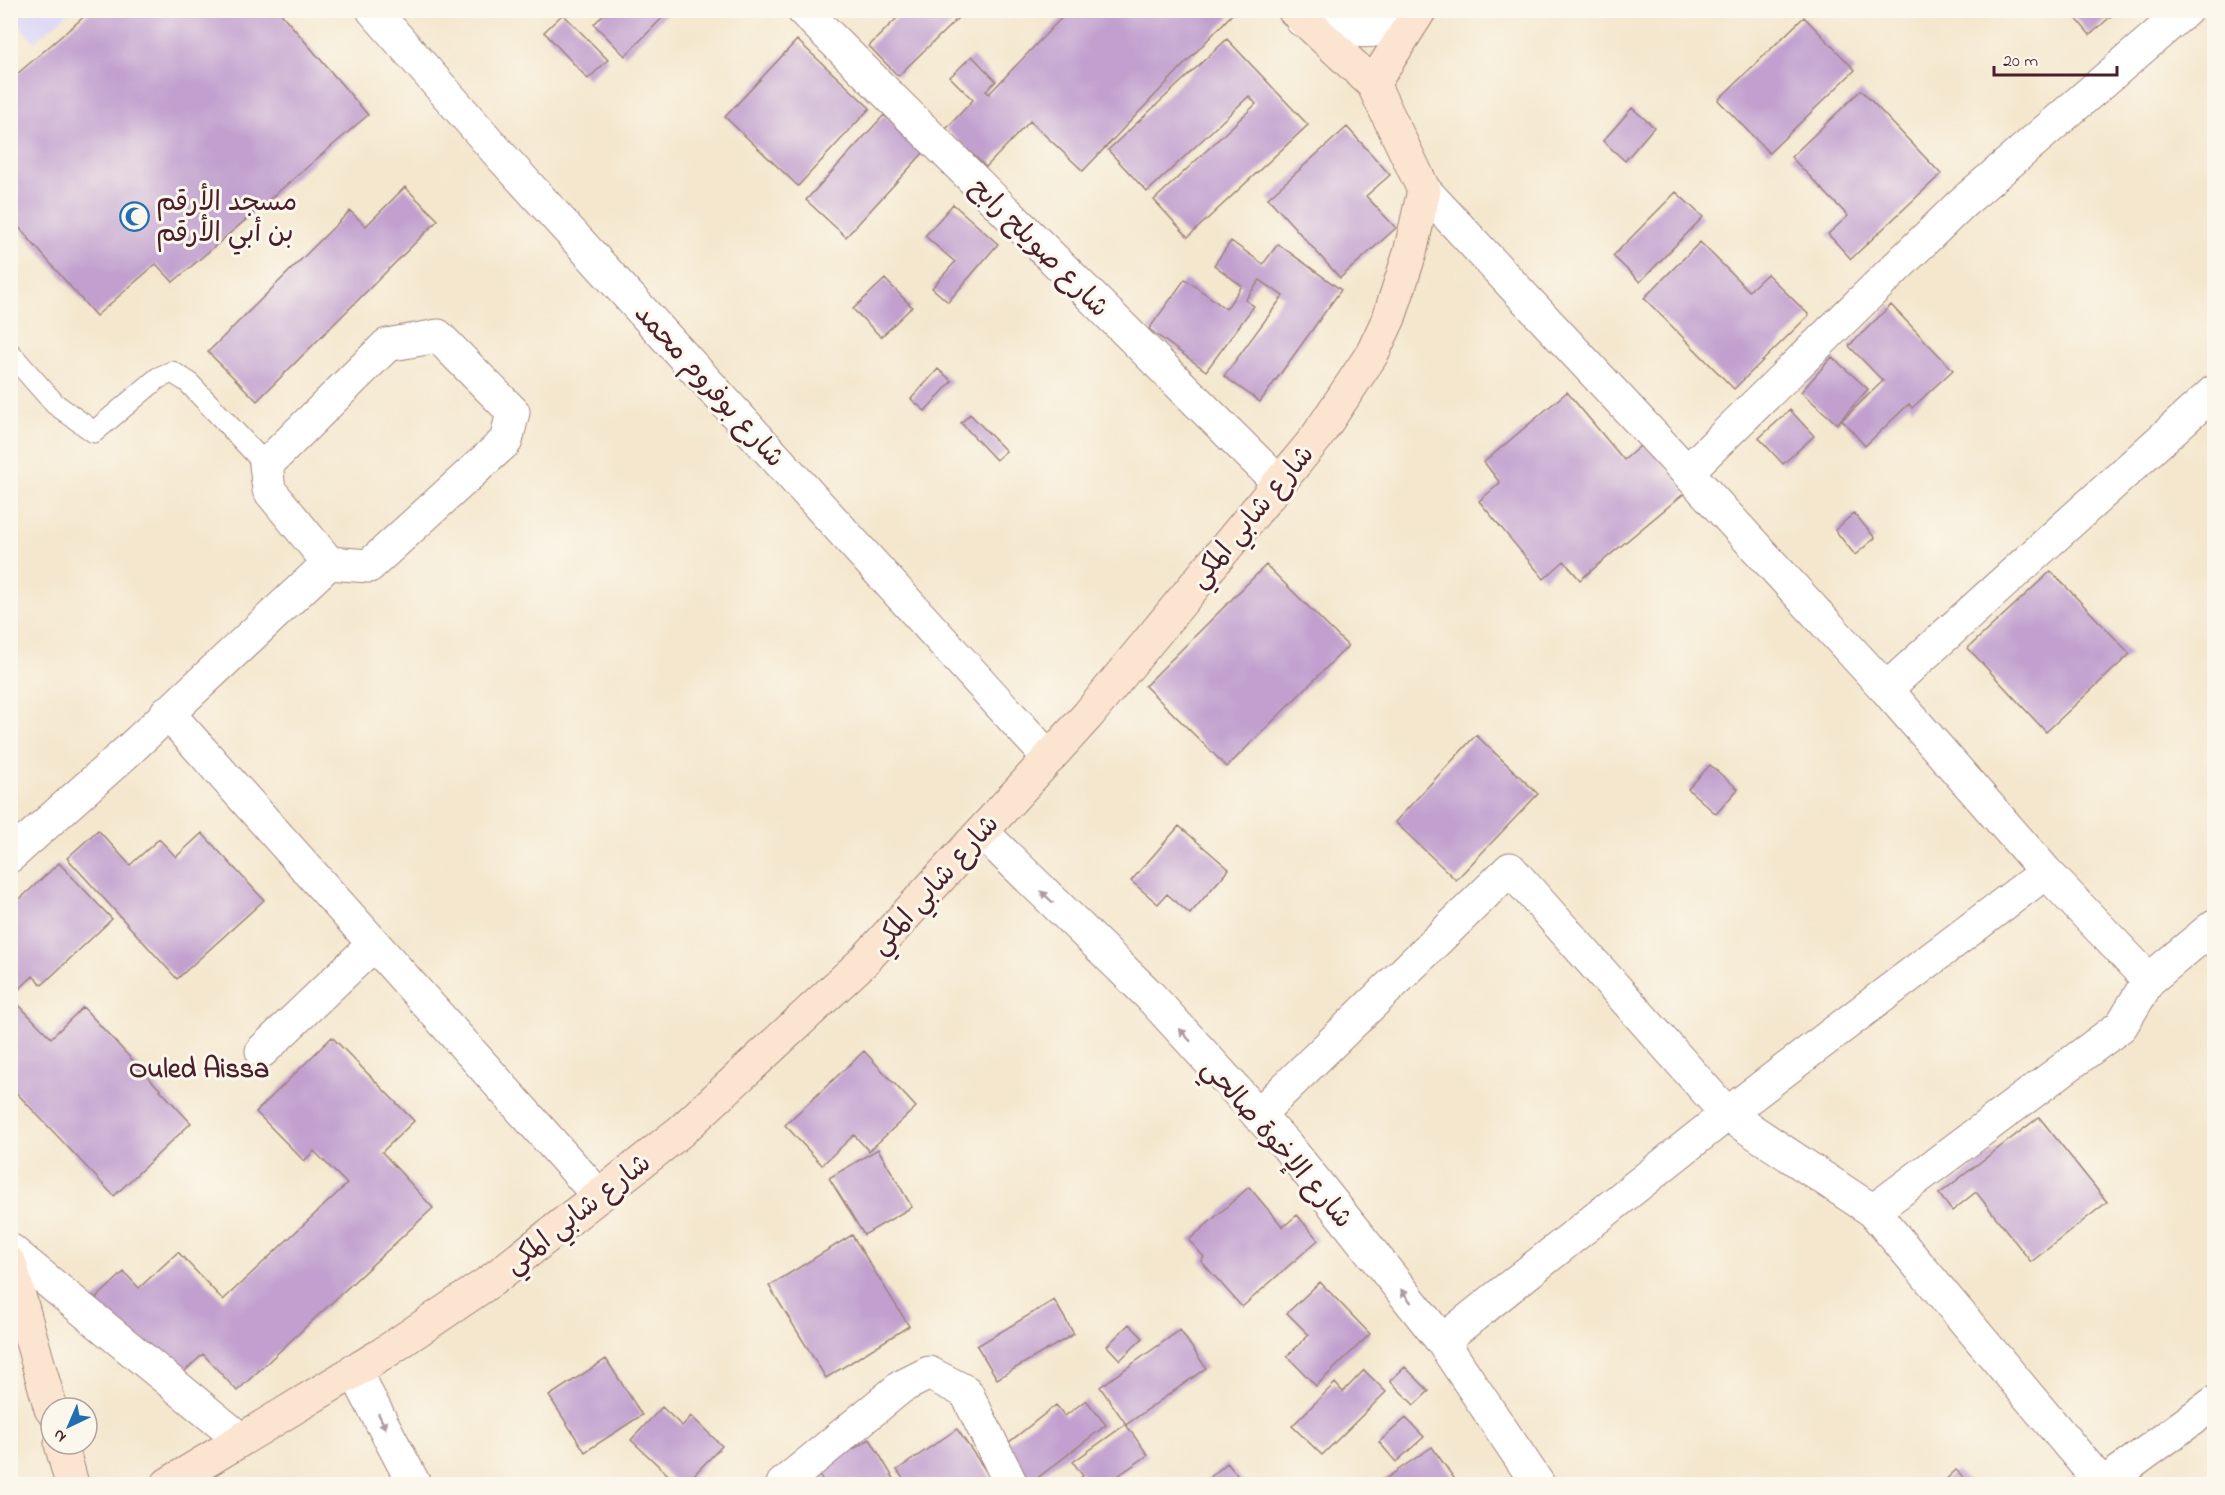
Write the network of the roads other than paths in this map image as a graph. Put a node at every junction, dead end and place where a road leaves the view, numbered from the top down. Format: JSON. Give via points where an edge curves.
{"nodes":[{"id":1,"x":373,"y":10,"type":"edge"},
{"id":2,"x":803,"y":10,"type":"edge"},
{"id":3,"x":1418,"y":10,"type":"edge"},
{"id":4,"x":2186,"y":10,"type":"edge"},
{"id":5,"x":1298,"y":15,"type":"edge"},
{"id":6,"x":1373,"y":84,"type":"junction"},
{"id":7,"x":1424,"y":189,"type":"junction"},
{"id":8,"x":10,"y":353,"type":"edge"},
{"id":9,"x":2214,"y":392,"type":"edge"},
{"id":10,"x":266,"y":465,"type":"junction"},
{"id":11,"x":1687,"y":472,"type":"junction"},
{"id":12,"x":1278,"y":482,"type":"junction"},
{"id":13,"x":329,"y":563,"type":"junction"},
{"id":14,"x":1886,"y":689,"type":"junction"},
{"id":15,"x":168,"y":712,"type":"junction"},
{"id":16,"x":1049,"y":758,"type":"junction"},
{"id":17,"x":982,"y":832,"type":"junction"},
{"id":18,"x":10,"y":856,"type":"edge"},
{"id":19,"x":2046,"y":872,"type":"junction"},
{"id":20,"x":2214,"y":926,"type":"edge"},
{"id":21,"x":374,"y":944,"type":"junction"},
{"id":22,"x":2149,"y":980,"type":"junction"},
{"id":23,"x":262,"y":1051,"type":"dead end"},
{"id":24,"x":1728,"y":1114,"type":"junction"},
{"id":25,"x":1258,"y":1115,"type":"junction"},
{"id":26,"x":598,"y":1196,"type":"junction"},
{"id":27,"x":1873,"y":1211,"type":"junction"},
{"id":28,"x":10,"y":1250,"type":"edge"},
{"id":29,"x":10,"y":1264,"type":"edge"},
{"id":30,"x":1442,"y":1341,"type":"junction"},
{"id":31,"x":354,"y":1370,"type":"junction"},
{"id":32,"x":47,"y":1396,"type":"edge"},
{"id":33,"x":2214,"y":1403,"type":"edge"},
{"id":34,"x":240,"y":1439,"type":"junction"},
{"id":35,"x":64,"y":1456,"type":"edge"},
{"id":36,"x":72,"y":1485,"type":"edge"},
{"id":37,"x":168,"y":1485,"type":"edge"},
{"id":38,"x":414,"y":1485,"type":"edge"},
{"id":39,"x":783,"y":1485,"type":"edge"},
{"id":40,"x":1011,"y":1485,"type":"edge"},
{"id":41,"x":1538,"y":1485,"type":"edge"},
{"id":42,"x":2102,"y":1485,"type":"edge"}],
"edges":[{"from":1,"to":16,"type":"street","name":"شارع بوفروم محمد","via":[[509,165]]},
{"from":2,"to":12,"type":"street","name":"شارع صويلح رابح"},
{"from":3,"to":5,"type":"street","via":[[1384,30],[1345,31]]},
{"from":3,"to":6,"type":"main road"},
{"from":4,"to":11,"type":"street","via":[[1960,205]]},
{"from":5,"to":6,"type":"main road"},
{"from":6,"to":7,"type":"main road"},
{"from":7,"to":11,"type":"street"},
{"from":7,"to":12,"type":"main road","name":"شارع شابي المكي","via":[[1401,283],[1372,354],[1316,438]]},
{"from":8,"to":10,"type":"lane","via":[[55,405],[94,432],[159,378],[172,372],[188,382]]},
{"from":9,"to":14,"type":"street"},
{"from":10,"to":13,"type":"street","via":[[269,490]]},
{"from":10,"to":13,"type":"street","via":[[387,345],[438,336],[513,412],[506,441],[369,566]]},
{"from":11,"to":14,"type":"street"},
{"from":12,"to":16,"type":"main road","name":"شارع شابي المكي"},
{"from":13,"to":15,"type":"street"},
{"from":14,"to":19,"type":"street"},
{"from":15,"to":18,"type":"street"},
{"from":15,"to":21,"type":"street"},
{"from":16,"to":17,"type":"main road","name":"شارع شابي المكي"},
{"from":25,"to":17,"type":"street","name":"شارع الإخوة صالحي","one_way":true,"via":[[1150,996]]},
{"from":17,"to":26,"type":"main road","name":"شارع شابي المكي","via":[[863,962],[681,1131]]},
{"from":19,"to":22,"type":"street"},
{"from":19,"to":24,"type":"street"},
{"from":20,"to":22,"type":"street"},
{"from":21,"to":23,"type":"street"},
{"from":21,"to":26,"type":"street"},
{"from":22,"to":27,"type":"street","via":[[2121,1026]]},
{"from":24,"to":25,"type":"street","via":[[1510,869]]},
{"from":24,"to":27,"type":"street"},
{"from":24,"to":30,"type":"street"},
{"from":30,"to":25,"type":"street","name":"شارع الإخوة صالحي","one_way":true},
{"from":26,"to":31,"type":"main road","name":"شارع شابي المكي","via":[[492,1280]]},
{"from":27,"to":42,"type":"street"},
{"from":28,"to":34,"type":"street"},
{"from":29,"to":32,"type":"main road"},
{"from":30,"to":41,"type":"street","name":"شارع الإخوة صالحي"},
{"from":31,"to":34,"type":"main road","name":"شارع شابي المكي"},
{"from":31,"to":38,"type":"street","one_way":true},
{"from":33,"to":42,"type":"street"},
{"from":34,"to":37,"type":"main road","name":"شارع شابي المكي"},
{"from":35,"to":36,"type":"main road"},
{"from":39,"to":40,"type":"street","via":[[901,1387],[929,1373],[966,1392]]}]}
